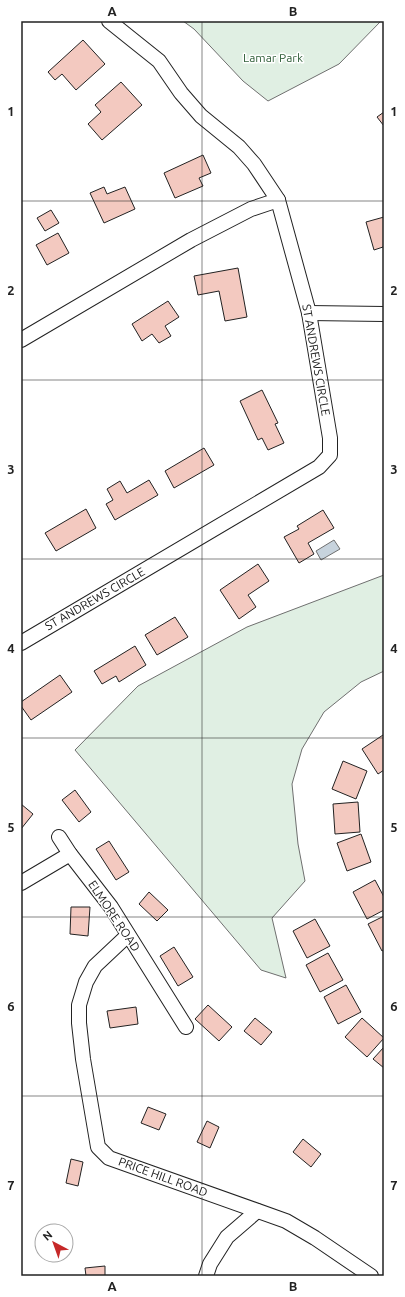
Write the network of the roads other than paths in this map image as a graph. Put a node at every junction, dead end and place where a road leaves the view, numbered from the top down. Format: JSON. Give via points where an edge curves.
{"nodes":[{"id":1,"x":110,"y":21,"type":"edge"},
{"id":2,"x":278,"y":200,"type":"junction"},
{"id":3,"x":309,"y":313,"type":"junction"},
{"id":4,"x":384,"y":314,"type":"edge"},
{"id":5,"x":21,"y":340,"type":"edge"},
{"id":6,"x":21,"y":643,"type":"edge"},
{"id":7,"x":59,"y":837,"type":"dead end"},
{"id":8,"x":70,"y":854,"type":"junction"},
{"id":9,"x":21,"y":882,"type":"edge"},
{"id":10,"x":128,"y":935,"type":"junction"},
{"id":11,"x":186,"y":1027,"type":"dead end"},
{"id":12,"x":257,"y":1211,"type":"junction"},
{"id":13,"x":206,"y":1276,"type":"edge"},
{"id":14,"x":371,"y":1276,"type":"edge"}],
"edges":[{"from":1,"to":2,"type":"street","name":"ST ANDREWS CIRCLE","via":[[159,61],[201,116],[239,147],[254,164]]},
{"from":2,"to":3,"type":"street","name":"ST ANDREWS CIRCLE"},
{"from":2,"to":5,"type":"street","via":[[251,209],[191,240]]},
{"from":3,"to":4,"type":"street"},
{"from":3,"to":6,"type":"street","name":"ST ANDREWS CIRCLE","via":[[330,438],[330,455],[319,467]]},
{"from":7,"to":8,"type":"street","name":"ELMORE ROAD"},
{"from":8,"to":9,"type":"street"},
{"from":8,"to":10,"type":"street","name":"ELMORE ROAD","via":[[111,907]]},
{"from":10,"to":11,"type":"street","name":"ELMORE ROAD"},
{"from":10,"to":12,"type":"street","name":"PRICE HILL ROAD","via":[[95,966],[86,982],[79,1005],[83,1059],[98,1147],[109,1158]]},
{"from":12,"to":13,"type":"street","via":[[227,1237],[210,1264]]},
{"from":12,"to":14,"type":"street","name":"PRICE HILL ROAD","via":[[298,1227]]}]}
